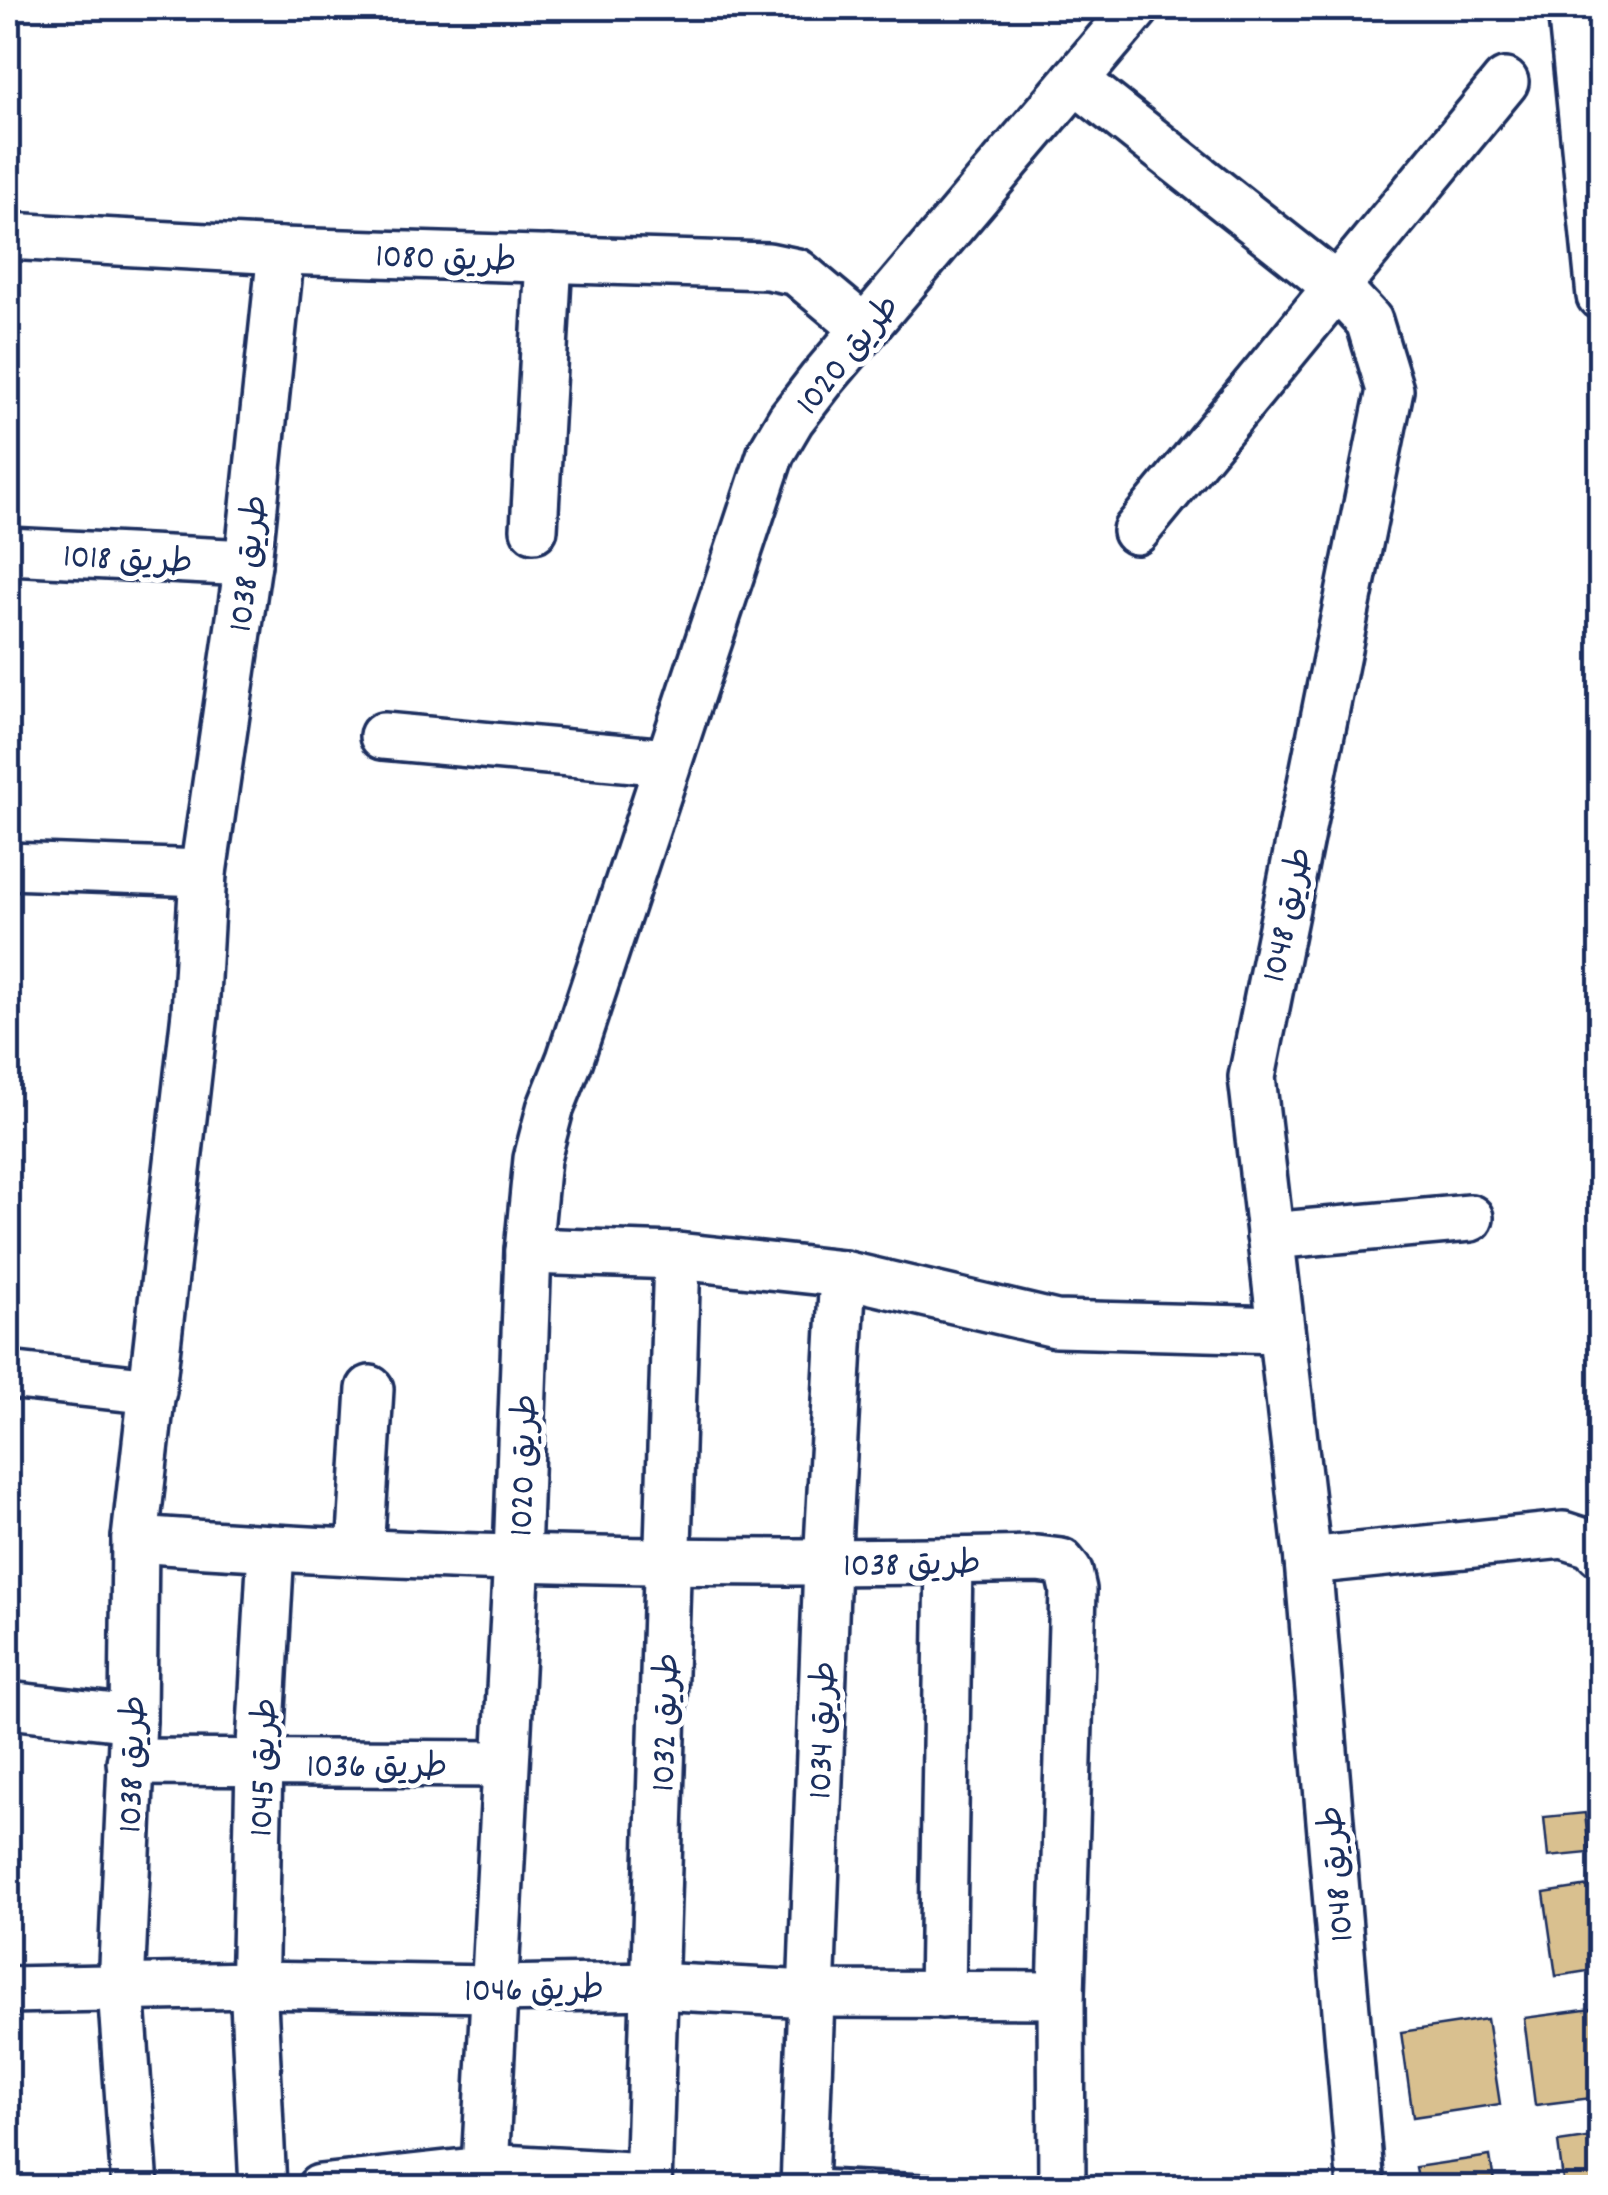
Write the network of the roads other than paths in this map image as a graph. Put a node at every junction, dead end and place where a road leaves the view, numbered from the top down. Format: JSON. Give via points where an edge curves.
{"nodes":[{"id":1,"x":1136,"y":8,"type":"edge"},
{"id":2,"x":1571,"y":8,"type":"edge"},
{"id":3,"x":1075,"y":80,"type":"junction"},
{"id":4,"x":1505,"y":82,"type":"dead end"},
{"id":5,"x":8,"y":236,"type":"edge"},
{"id":6,"x":281,"y":252,"type":"junction"},
{"id":7,"x":549,"y":260,"type":"junction"},
{"id":8,"x":1336,"y":287,"type":"junction"},
{"id":9,"x":1600,"y":296,"type":"edge"},
{"id":10,"x":864,"y":328,"type":"junction"},
{"id":11,"x":534,"y":530,"type":"dead end"},
{"id":12,"x":1136,"y":531,"type":"dead end"},
{"id":13,"x":8,"y":551,"type":"edge"},
{"id":14,"x":248,"y":563,"type":"junction"},
{"id":15,"x":383,"y":736,"type":"dead end"},
{"id":16,"x":667,"y":762,"type":"junction"},
{"id":17,"x":8,"y":866,"type":"edge"},
{"id":18,"x":203,"y":874,"type":"junction"},
{"id":19,"x":1470,"y":1218,"type":"dead end"},
{"id":20,"x":1270,"y":1236,"type":"junction"},
{"id":21,"x":528,"y":1252,"type":"junction"},
{"id":22,"x":677,"y":1256,"type":"junction"},
{"id":23,"x":843,"y":1274,"type":"junction"},
{"id":24,"x":1281,"y":1330,"type":"junction"},
{"id":25,"x":8,"y":1375,"type":"edge"},
{"id":26,"x":370,"y":1389,"type":"dead end"},
{"id":27,"x":154,"y":1392,"type":"junction"},
{"id":28,"x":135,"y":1539,"type":"junction"},
{"id":29,"x":271,"y":1549,"type":"junction"},
{"id":30,"x":360,"y":1552,"type":"junction"},
{"id":31,"x":1600,"y":1553,"type":"edge"},
{"id":32,"x":517,"y":1556,"type":"junction"},
{"id":33,"x":949,"y":1561,"type":"junction"},
{"id":34,"x":1308,"y":1561,"type":"junction"},
{"id":35,"x":669,"y":1562,"type":"junction"},
{"id":36,"x":827,"y":1564,"type":"junction"},
{"id":37,"x":8,"y":1705,"type":"edge"},
{"id":38,"x":132,"y":1740,"type":"junction"},
{"id":39,"x":259,"y":1763,"type":"junction"},
{"id":40,"x":504,"y":1764,"type":"junction"},
{"id":41,"x":254,"y":1985,"type":"junction"},
{"id":42,"x":654,"y":1986,"type":"junction"},
{"id":43,"x":121,"y":1988,"type":"junction"},
{"id":44,"x":493,"y":1989,"type":"junction"},
{"id":45,"x":8,"y":1990,"type":"edge"},
{"id":46,"x":810,"y":1994,"type":"junction"},
{"id":47,"x":942,"y":1994,"type":"junction"},
{"id":48,"x":1061,"y":1995,"type":"junction"},
{"id":49,"x":484,"y":2178,"type":"edge"},
{"id":50,"x":648,"y":2182,"type":"edge"},
{"id":51,"x":804,"y":2184,"type":"edge"},
{"id":52,"x":135,"y":2188,"type":"edge"},
{"id":53,"x":262,"y":2188,"type":"edge"},
{"id":54,"x":320,"y":2188,"type":"edge"},
{"id":55,"x":943,"y":2188,"type":"edge"},
{"id":56,"x":1062,"y":2188,"type":"edge"},
{"id":57,"x":1361,"y":2188,"type":"edge"}],
"edges":[{"from":1,"to":3,"type":"street","name":"طريق 1020"},
{"from":2,"to":9,"type":"street"},
{"from":3,"to":8,"type":"street","name":"طريق 1048"},
{"from":3,"to":10,"type":"street","name":"طريق 1020"},
{"from":4,"to":8,"type":"street"},
{"from":5,"to":6,"type":"street","name":"طريق 1080"},
{"from":6,"to":7,"type":"street","name":"طريق 1080"},
{"from":6,"to":14,"type":"street","name":"طريق 1038"},
{"from":7,"to":10,"type":"street","name":"طريق 1080","via":[[797,272]]},
{"from":7,"to":11,"type":"street"},
{"from":8,"to":12,"type":"street"},
{"from":8,"to":20,"type":"street","name":"طريق 1048","via":[[1369,322],[1390,390],[1252,1077]]},
{"from":10,"to":16,"type":"street","name":"طريق 1020","via":[[771,453]]},
{"from":13,"to":14,"type":"street","name":"طريق 1018"},
{"from":14,"to":18,"type":"street","name":"طريق 1038"},
{"from":15,"to":16,"type":"street"},
{"from":16,"to":21,"type":"street","name":"طريق 1020","via":[[550,1109]]},
{"from":17,"to":18,"type":"street"},
{"from":18,"to":27,"type":"street","name":"طريق 1038","via":[[196,1013]]},
{"from":19,"to":20,"type":"street"},
{"from":20,"to":24,"type":"street","name":"طريق 1048"},
{"from":21,"to":22,"type":"street"},
{"from":21,"to":32,"type":"street","name":"طريق 1020"},
{"from":22,"to":23,"type":"street"},
{"from":22,"to":35,"type":"street","name":"طريق 1032"},
{"from":23,"to":24,"type":"street","via":[[1056,1324]]},
{"from":23,"to":36,"type":"street","name":"طريق 1034"},
{"from":24,"to":34,"type":"street","name":"طريق 1048"},
{"from":25,"to":27,"type":"street"},
{"from":26,"to":30,"type":"street"},
{"from":27,"to":28,"type":"street","name":"طريق 1038"},
{"from":28,"to":29,"type":"street","name":"طريق 1038"},
{"from":28,"to":38,"type":"street","name":"طريق 1038"},
{"from":29,"to":30,"type":"street","name":"طريق 1038"},
{"from":29,"to":39,"type":"street","name":"طريق 1045"},
{"from":30,"to":32,"type":"street","name":"طريق 1038"},
{"from":31,"to":34,"type":"street","via":[[1563,1535]]},
{"from":32,"to":35,"type":"street","name":"طريق 1038"},
{"from":32,"to":40,"type":"street","name":"طريق 1020"},
{"from":33,"to":36,"type":"street","name":"طريق 1038"},
{"from":33,"to":47,"type":"street"},
{"from":33,"to":48,"type":"street","name":"طريق 1038","via":[[1038,1559],[1061,1562],[1069,1572]]},
{"from":34,"to":57,"type":"street","name":"طريق 1048"},
{"from":35,"to":36,"type":"street","name":"طريق 1038"},
{"from":35,"to":42,"type":"street","name":"طريق 1032"},
{"from":36,"to":46,"type":"street","name":"طريق 1034"},
{"from":37,"to":38,"type":"street","name":"طريق 1036"},
{"from":38,"to":39,"type":"street","name":"طريق 1036"},
{"from":38,"to":43,"type":"street","name":"طريق 1038"},
{"from":39,"to":40,"type":"street","name":"طريق 1036"},
{"from":39,"to":41,"type":"street","name":"طريق 1045"},
{"from":40,"to":44,"type":"street","name":"طريق 1020"},
{"from":41,"to":43,"type":"street","name":"طريق 1046"},
{"from":41,"to":44,"type":"street","name":"طريق 1046"},
{"from":41,"to":53,"type":"street","name":"طريق 1045"},
{"from":42,"to":44,"type":"street","name":"طريق 1046"},
{"from":42,"to":46,"type":"street","name":"طريق 1046"},
{"from":42,"to":50,"type":"street","name":"طريق 1032"},
{"from":43,"to":45,"type":"street","name":"طريق 1046"},
{"from":43,"to":52,"type":"street","name":"طريق 1038"},
{"from":44,"to":49,"type":"street","name":"طريق 1020"},
{"from":46,"to":47,"type":"street","name":"طريق 1046"},
{"from":46,"to":51,"type":"street","name":"طريق 1034"},
{"from":47,"to":48,"type":"street","name":"طريق 1046"},
{"from":48,"to":56,"type":"street","name":"طريق 1038"},
{"from":49,"to":50,"type":"street","via":[[518,2168]]},
{"from":49,"to":54,"type":"street"},
{"from":51,"to":55,"type":"lane"}]}
